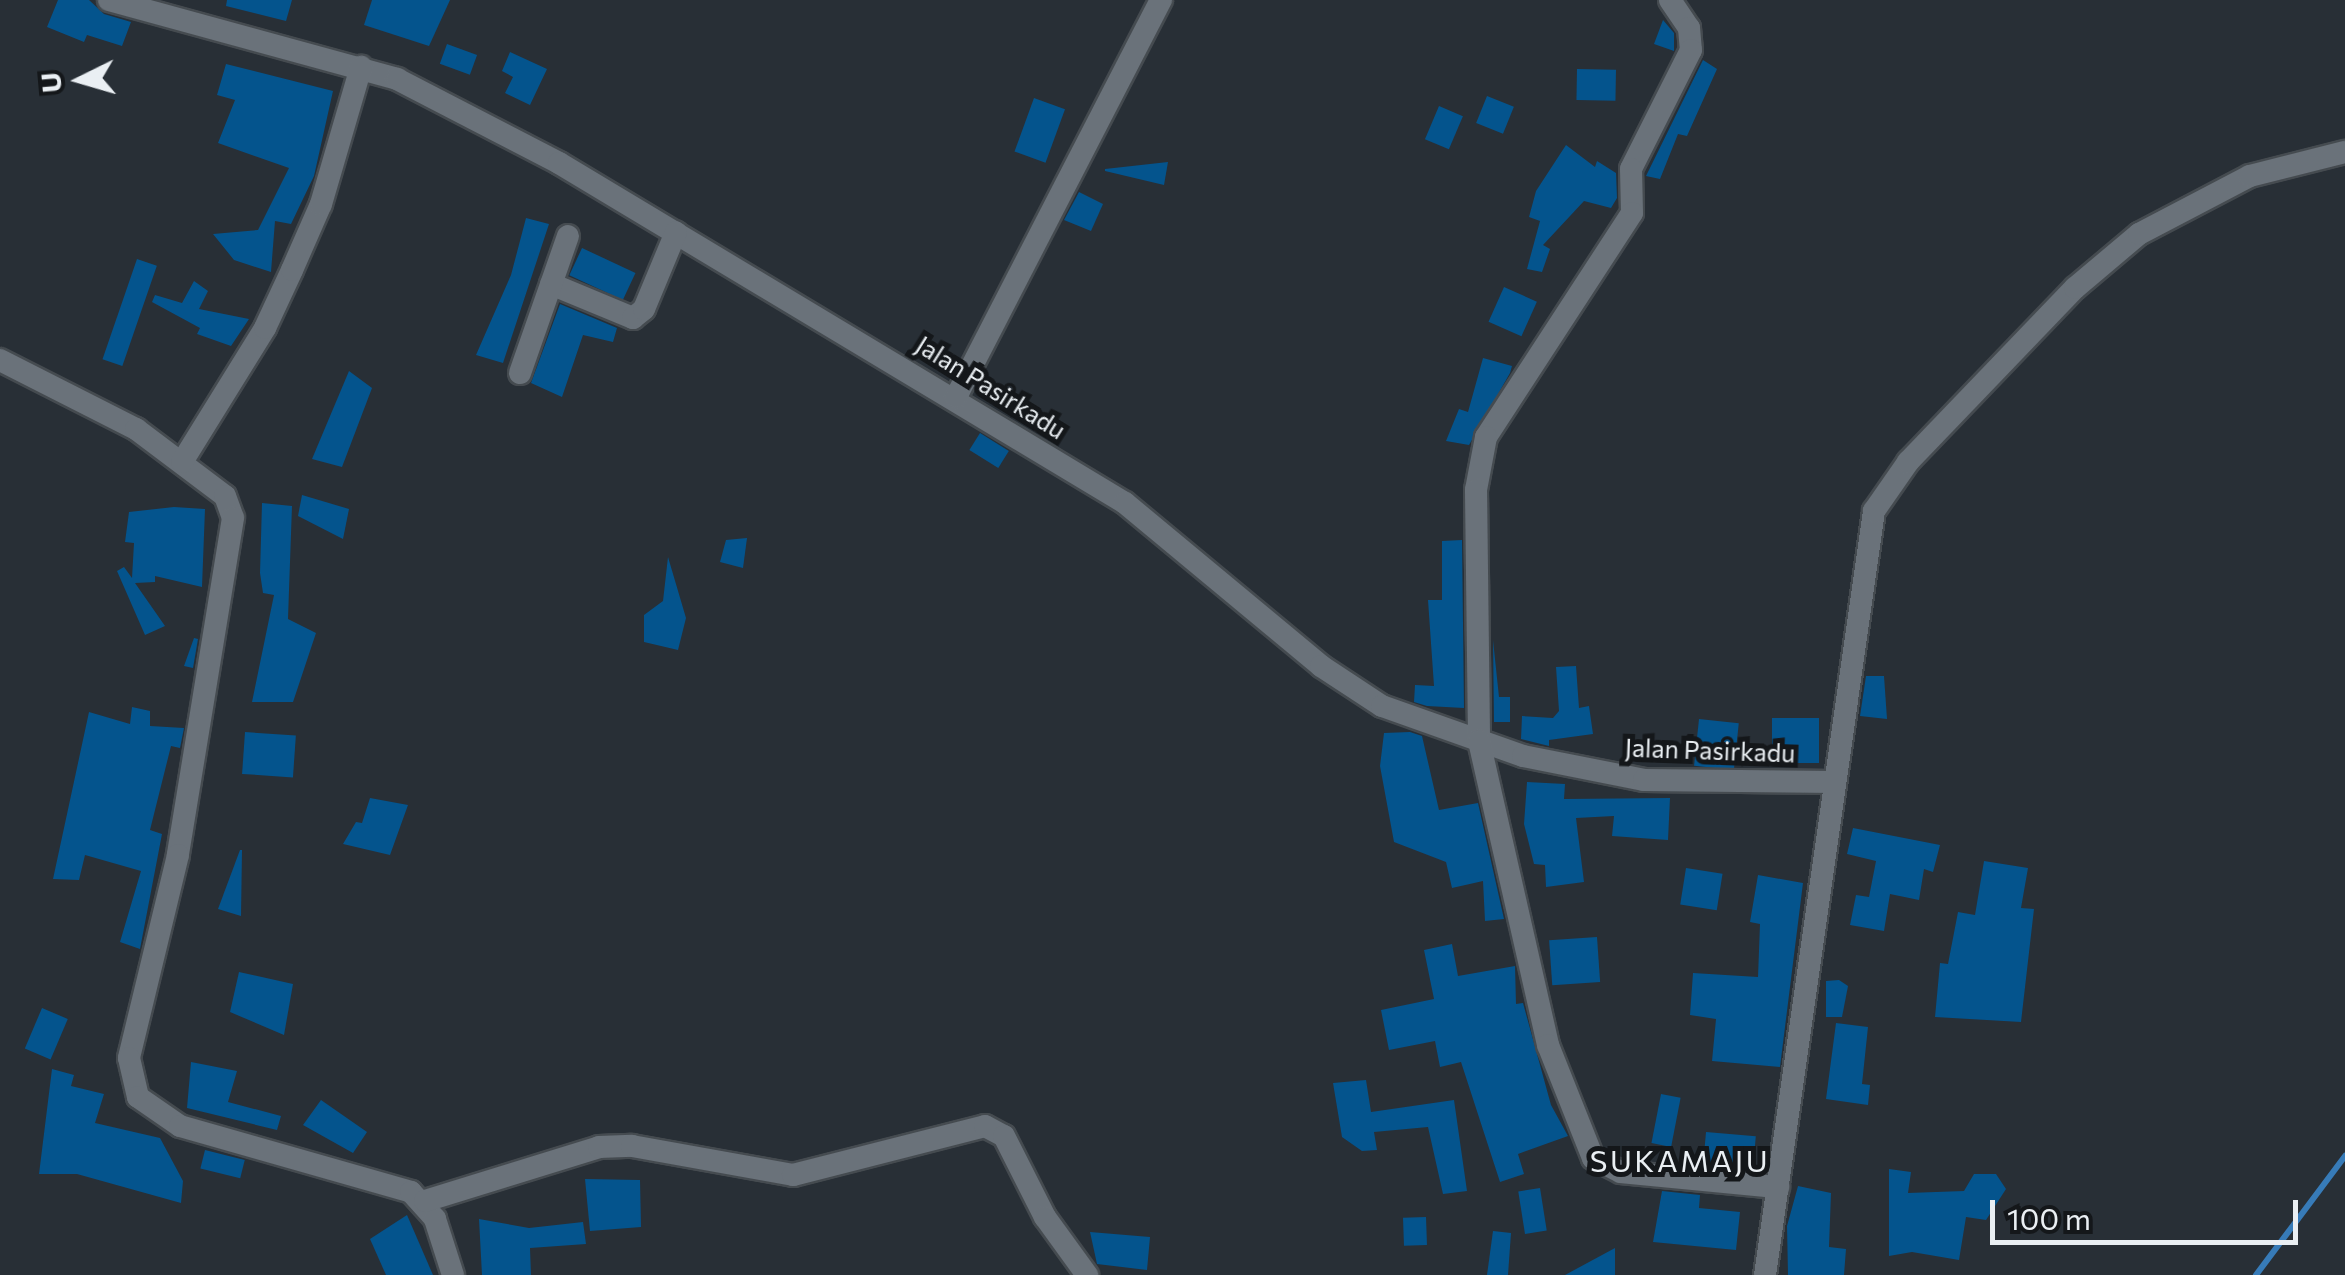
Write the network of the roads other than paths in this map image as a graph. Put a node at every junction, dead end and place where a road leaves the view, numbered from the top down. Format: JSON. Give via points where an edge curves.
{"nodes":[{"id":1,"x":109,"y":0,"type":"edge"},
{"id":2,"x":1162,"y":0,"type":"edge"},
{"id":3,"x":1670,"y":0,"type":"edge"},
{"id":4,"x":361,"y":67,"type":"junction"},
{"id":5,"x":2345,"y":152,"type":"edge"},
{"id":6,"x":676,"y":232,"type":"junction"},
{"id":7,"x":568,"y":236,"type":"dead end"},
{"id":8,"x":551,"y":284,"type":"junction"},
{"id":9,"x":0,"y":360,"type":"edge"},
{"id":10,"x":520,"y":374,"type":"dead end"},
{"id":11,"x":956,"y":396,"type":"junction"},
{"id":12,"x":182,"y":462,"type":"junction"},
{"id":13,"x":1479,"y":741,"type":"junction"},
{"id":14,"x":1835,"y":782,"type":"junction"},
{"id":15,"x":1778,"y":1187,"type":"junction"},
{"id":16,"x":426,"y":1202,"type":"junction"},
{"id":17,"x":454,"y":1275,"type":"edge"},
{"id":18,"x":1087,"y":1275,"type":"edge"},
{"id":19,"x":1765,"y":1275,"type":"edge"}],
"edges":[{"from":1,"to":4,"type":"street","name":"Jalan Pasirkadu"},
{"from":2,"to":11,"type":"street"},
{"from":3,"to":13,"type":"street","via":[[1691,33],[1691,50],[1631,169],[1632,213],[1486,437],[1476,490]]},
{"from":4,"to":6,"type":"street","name":"Jalan Pasirkadu","via":[[558,163]]},
{"from":4,"to":12,"type":"street","via":[[327,187],[292,270],[265,328]]},
{"from":5,"to":14,"type":"street","via":[[2250,176],[2139,234],[2074,288],[1886,487],[1867,546]]},
{"from":6,"to":8,"type":"street","via":[[636,317]]},
{"from":6,"to":11,"type":"street","name":"Jalan Pasirkadu"},
{"from":7,"to":8,"type":"street"},
{"from":8,"to":10,"type":"street"},
{"from":9,"to":12,"type":"street","via":[[119,420]]},
{"from":11,"to":13,"type":"street","name":"Jalan Pasirkadu","via":[[1125,504],[1367,696]]},
{"from":12,"to":16,"type":"street","via":[[225,496],[233,518],[231,550],[178,856],[129,1058],[130,1078],[156,1114],[180,1126]]},
{"from":13,"to":14,"type":"street","name":"Jalan Pasirkadu","via":[[1644,780]]},
{"from":13,"to":15,"type":"street","via":[[1548,1045],[1593,1158],[1620,1172]]},
{"from":14,"to":15,"type":"street"},
{"from":15,"to":19,"type":"street"},
{"from":16,"to":17,"type":"street"},
{"from":16,"to":18,"type":"street","via":[[600,1147],[632,1146],[793,1175],[985,1126],[1004,1136],[1045,1217]]}]}
